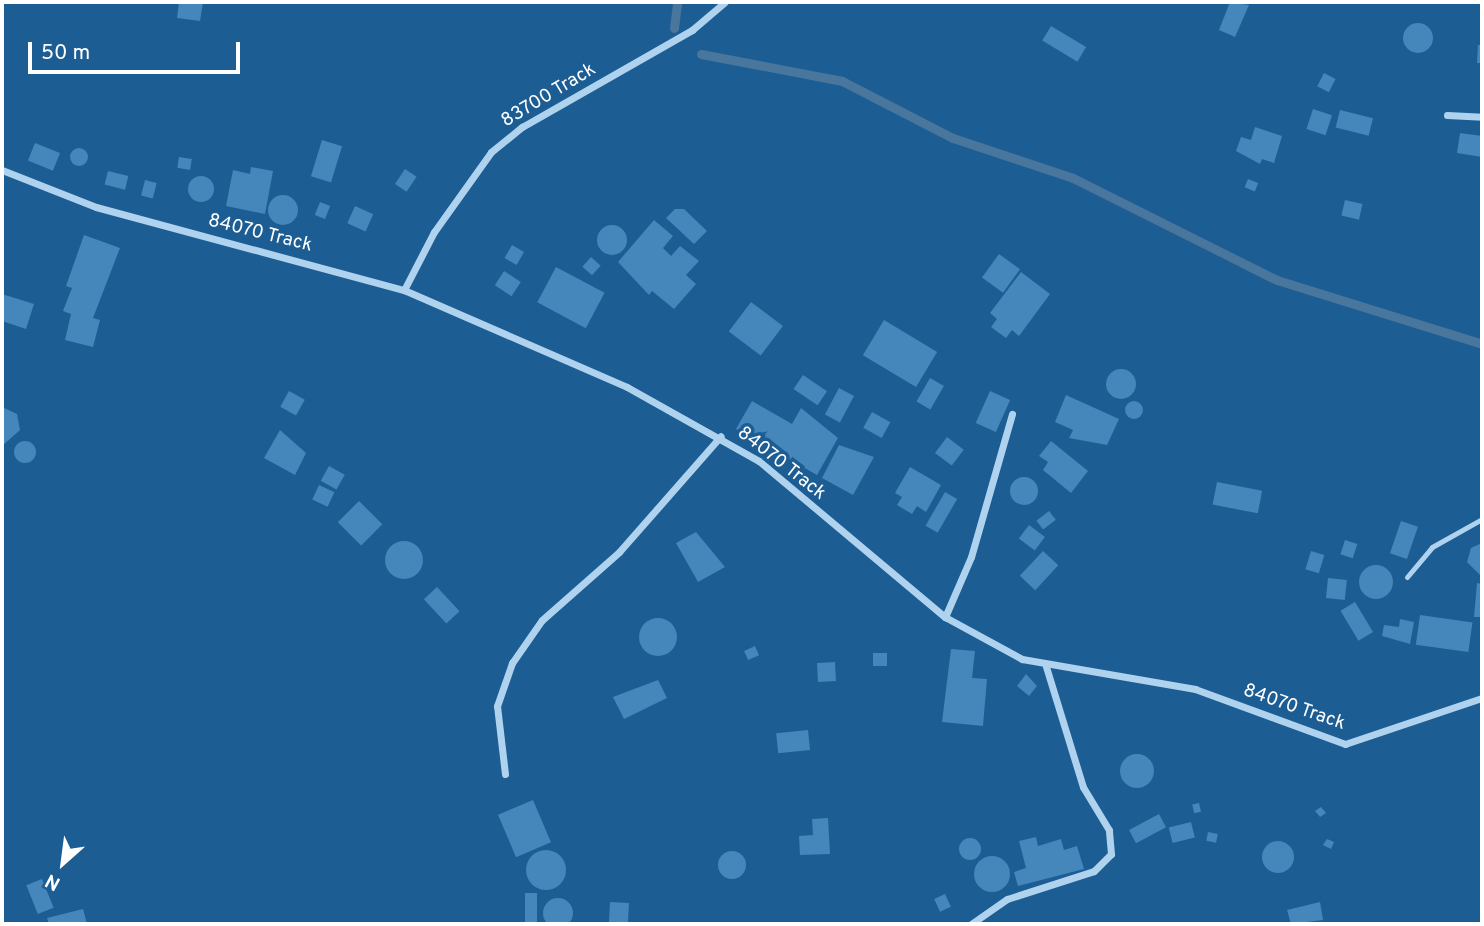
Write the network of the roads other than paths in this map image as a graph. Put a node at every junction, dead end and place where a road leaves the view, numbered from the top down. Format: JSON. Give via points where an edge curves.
{"nodes":[{"id":1,"x":725,"y":2,"type":"edge"},
{"id":2,"x":1447,"y":115,"type":"dead end"},
{"id":3,"x":1482,"y":117,"type":"edge"},
{"id":4,"x":2,"y":170,"type":"edge"},
{"id":5,"x":404,"y":290,"type":"junction"},
{"id":6,"x":1012,"y":414,"type":"dead end"},
{"id":7,"x":721,"y":436,"type":"junction"},
{"id":8,"x":1482,"y":519,"type":"edge"},
{"id":9,"x":1407,"y":577,"type":"dead end"},
{"id":10,"x":945,"y":617,"type":"junction"},
{"id":11,"x":1046,"y":667,"type":"junction"},
{"id":12,"x":1482,"y":698,"type":"edge"},
{"id":13,"x":505,"y":774,"type":"dead end"},
{"id":14,"x":971,"y":924,"type":"edge"}],
"edges":[{"from":1,"to":5,"type":"street","name":"83700 Track","via":[[692,30],[522,127],[491,152],[441,221]]},
{"from":2,"to":3,"type":"street"},
{"from":4,"to":5,"type":"street","name":"84070 Track","via":[[96,207]]},
{"from":5,"to":7,"type":"street","name":"84070 Track","via":[[627,387]]},
{"from":6,"to":10,"type":"street","via":[[971,557]]},
{"from":7,"to":10,"type":"street","name":"84070 Track"},
{"from":7,"to":13,"type":"street","via":[[619,552],[542,620],[512,663],[497,706]]},
{"from":8,"to":9,"type":"lane","via":[[1432,547]]},
{"from":10,"to":11,"type":"street","name":"84070 Track","via":[[990,646]]},
{"from":11,"to":12,"type":"street","name":"84070 Track","via":[[1195,689],[1345,744]]},
{"from":11,"to":14,"type":"street","via":[[1083,787],[1109,830],[1111,855],[1094,871],[1007,900]]}]}
